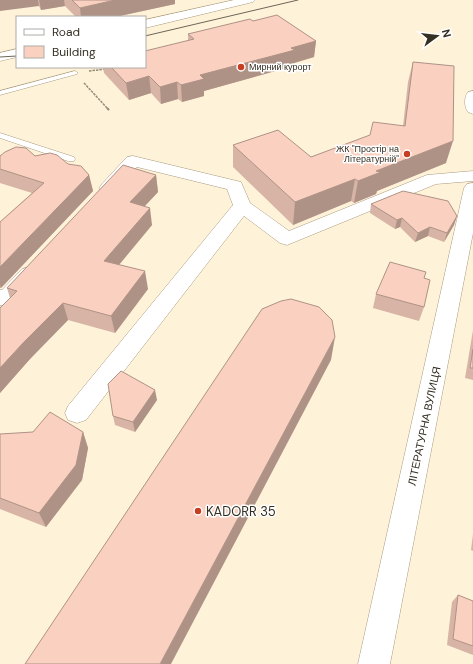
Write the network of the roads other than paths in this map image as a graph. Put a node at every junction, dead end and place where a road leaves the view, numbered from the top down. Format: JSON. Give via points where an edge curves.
{"nodes":[{"id":1,"x":245,"y":0,"type":"edge"},
{"id":2,"x":146,"y":24,"type":"edge"},
{"id":3,"x":16,"y":53,"type":"edge"},
{"id":4,"x":0,"y":57,"type":"edge"},
{"id":5,"x":75,"y":72,"type":"road end"},
{"id":6,"x":0,"y":92,"type":"edge"},
{"id":7,"x":473,"y":95,"type":"edge"},
{"id":8,"x":473,"y":109,"type":"edge"},
{"id":9,"x":0,"y":135,"type":"edge"},
{"id":10,"x":71,"y":159,"type":"dead end"},
{"id":11,"x":473,"y":176,"type":"edge"},
{"id":12,"x":473,"y":188,"type":"edge"},
{"id":13,"x":96,"y":201,"type":"edge"},
{"id":14,"x":242,"y":206,"type":"junction"},
{"id":15,"x":43,"y":259,"type":"edge"},
{"id":16,"x":0,"y":297,"type":"edge"},
{"id":17,"x":77,"y":413,"type":"dead end"},
{"id":18,"x":374,"y":664,"type":"edge"}],
"edges":[{"from":1,"to":2,"type":"street"},
{"from":3,"to":4,"type":"street"},
{"from":5,"to":6,"type":"lane"},
{"from":7,"to":8,"type":"street"},
{"from":9,"to":10,"type":"lane"},
{"from":11,"to":14,"type":"street","via":[[433,179],[287,239]]},
{"from":12,"to":18,"type":"street","name":"ЛІТЕРАТУРНА ВУЛИЦЯ"},
{"from":13,"to":14,"type":"street","via":[[133,161],[235,186]]},
{"from":14,"to":17,"type":"street"},
{"from":15,"to":16,"type":"street","via":[[6,300]]}]}
